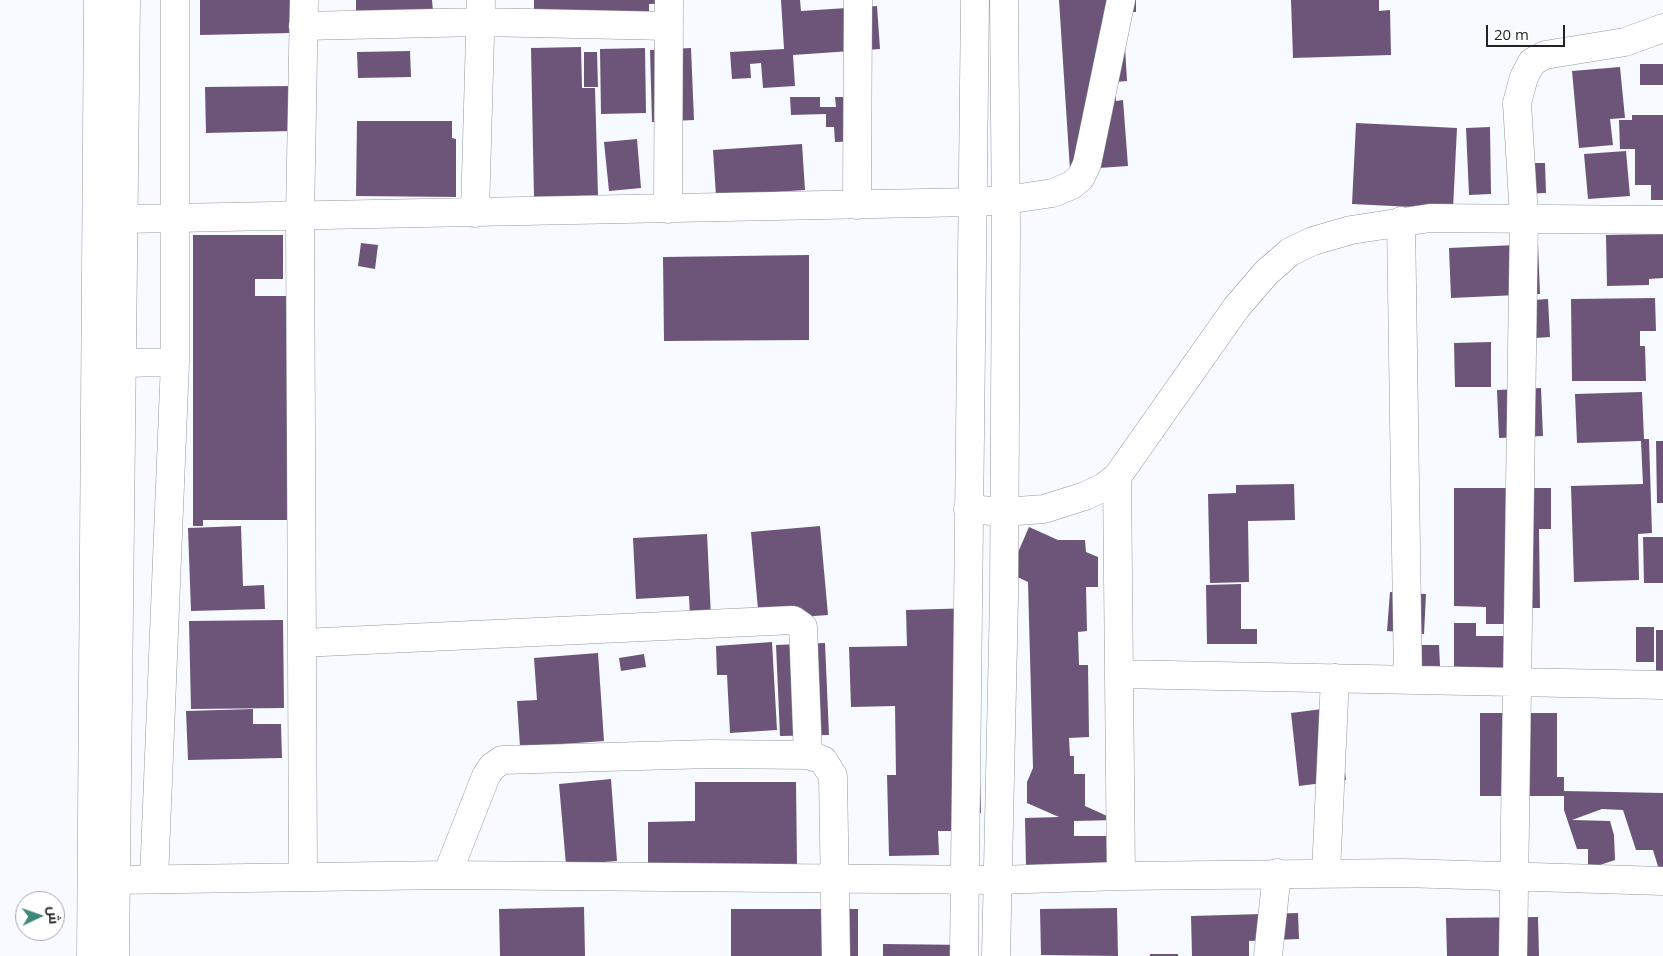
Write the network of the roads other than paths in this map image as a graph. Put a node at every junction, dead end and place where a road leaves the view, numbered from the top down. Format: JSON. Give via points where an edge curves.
{"nodes":[{"id":1,"x":98,"y":0,"type":"edge"},
{"id":2,"x":126,"y":0,"type":"edge"},
{"id":3,"x":175,"y":0,"type":"edge"},
{"id":4,"x":858,"y":0,"type":"edge"},
{"id":5,"x":975,"y":0,"type":"edge"},
{"id":6,"x":1004,"y":0,"type":"edge"},
{"id":7,"x":1121,"y":0,"type":"edge"},
{"id":8,"x":480,"y":11,"type":"edge"},
{"id":9,"x":304,"y":13,"type":"edge"},
{"id":10,"x":669,"y":13,"type":"edge"},
{"id":11,"x":1663,"y":28,"type":"edge"},
{"id":12,"x":1006,"y":200,"type":"junction"},
{"id":13,"x":974,"y":202,"type":"junction"},
{"id":14,"x":857,"y":205,"type":"junction"},
{"id":15,"x":668,"y":209,"type":"junction"},
{"id":16,"x":476,"y":213,"type":"junction"},
{"id":17,"x":176,"y":217,"type":"junction"},
{"id":18,"x":300,"y":217,"type":"junction"},
{"id":19,"x":1524,"y":218,"type":"junction"},
{"id":20,"x":124,"y":219,"type":"junction"},
{"id":21,"x":1663,"y":220,"type":"edge"},
{"id":22,"x":1401,"y":221,"type":"junction"},
{"id":23,"x":175,"y":362,"type":"junction"},
{"id":24,"x":121,"y":364,"type":"junction"},
{"id":25,"x":1117,"y":477,"type":"junction"},
{"id":26,"x":968,"y":509,"type":"junction"},
{"id":27,"x":1004,"y":512,"type":"junction"},
{"id":28,"x":302,"y":643,"type":"junction"},
{"id":29,"x":1119,"y":674,"type":"junction"},
{"id":30,"x":1335,"y":678,"type":"junction"},
{"id":31,"x":1408,"y":679,"type":"junction"},
{"id":32,"x":1519,"y":681,"type":"junction"},
{"id":33,"x":1663,"y":685,"type":"edge"},
{"id":34,"x":808,"y":755,"type":"junction"},
{"id":35,"x":1277,"y":873,"type":"junction"},
{"id":36,"x":1326,"y":873,"type":"junction"},
{"id":37,"x":1514,"y":875,"type":"junction"},
{"id":38,"x":303,"y":876,"type":"junction"},
{"id":39,"x":447,"y":876,"type":"junction"},
{"id":40,"x":1121,"y":876,"type":"junction"},
{"id":41,"x":835,"y":878,"type":"junction"},
{"id":42,"x":965,"y":879,"type":"junction"},
{"id":43,"x":115,"y":880,"type":"junction"},
{"id":44,"x":154,"y":880,"type":"junction"},
{"id":45,"x":997,"y":880,"type":"junction"},
{"id":46,"x":1663,"y":881,"type":"edge"},
{"id":47,"x":90,"y":956,"type":"edge"},
{"id":48,"x":115,"y":956,"type":"edge"},
{"id":49,"x":836,"y":956,"type":"edge"},
{"id":50,"x":964,"y":956,"type":"edge"},
{"id":51,"x":996,"y":956,"type":"edge"},
{"id":52,"x":1268,"y":956,"type":"edge"},
{"id":53,"x":1513,"y":956,"type":"edge"}],
"edges":[{"from":1,"to":47,"type":"street"},
{"from":2,"to":20,"type":"street"},
{"from":3,"to":17,"type":"street"},
{"from":4,"to":14,"type":"street"},
{"from":5,"to":13,"type":"street"},
{"from":6,"to":12,"type":"street"},
{"from":7,"to":12,"type":"street","via":[[1087,164],[1081,177],[1053,193]]},
{"from":8,"to":9,"type":"street"},
{"from":8,"to":10,"type":"street"},
{"from":8,"to":16,"type":"street"},
{"from":9,"to":18,"type":"street"},
{"from":10,"to":15,"type":"street"},
{"from":11,"to":19,"type":"street","via":[[1625,42],[1544,55],[1532,62],[1524,76],[1517,102]]},
{"from":12,"to":13,"type":"street"},
{"from":12,"to":27,"type":"street"},
{"from":13,"to":14,"type":"street"},
{"from":13,"to":26,"type":"street"},
{"from":14,"to":15,"type":"street"},
{"from":15,"to":16,"type":"street"},
{"from":16,"to":18,"type":"street"},
{"from":17,"to":18,"type":"street"},
{"from":17,"to":20,"type":"street"},
{"from":17,"to":23,"type":"street"},
{"from":18,"to":28,"type":"street"},
{"from":19,"to":21,"type":"street"},
{"from":19,"to":22,"type":"street"},
{"from":19,"to":32,"type":"street"},
{"from":20,"to":24,"type":"street"},
{"from":22,"to":25,"type":"street","via":[[1313,241],[1290,252],[1272,268],[1236,308]]},
{"from":22,"to":31,"type":"street"},
{"from":23,"to":24,"type":"street"},
{"from":23,"to":44,"type":"street"},
{"from":24,"to":43,"type":"street"},
{"from":25,"to":27,"type":"street","via":[[1085,496],[1044,509]]},
{"from":25,"to":29,"type":"street"},
{"from":26,"to":27,"type":"street"},
{"from":26,"to":42,"type":"street"},
{"from":27,"to":45,"type":"street"},
{"from":28,"to":34,"type":"street","via":[[793,620],[802,627]]},
{"from":28,"to":38,"type":"street"},
{"from":29,"to":30,"type":"street"},
{"from":29,"to":40,"type":"street"},
{"from":30,"to":31,"type":"street"},
{"from":30,"to":36,"type":"street"},
{"from":31,"to":32,"type":"street"},
{"from":32,"to":33,"type":"street"},
{"from":32,"to":37,"type":"street"},
{"from":34,"to":39,"type":"street","via":[[502,760],[486,776]]},
{"from":34,"to":41,"type":"street","via":[[823,760],[833,776]]},
{"from":35,"to":36,"type":"street"},
{"from":35,"to":40,"type":"street"},
{"from":35,"to":52,"type":"street"},
{"from":36,"to":37,"type":"street"},
{"from":37,"to":46,"type":"street"},
{"from":37,"to":53,"type":"street"},
{"from":38,"to":39,"type":"street"},
{"from":38,"to":44,"type":"street"},
{"from":39,"to":41,"type":"street"},
{"from":40,"to":45,"type":"street"},
{"from":41,"to":42,"type":"street"},
{"from":41,"to":49,"type":"street"},
{"from":42,"to":45,"type":"street"},
{"from":42,"to":50,"type":"street"},
{"from":43,"to":44,"type":"street"},
{"from":43,"to":48,"type":"street"},
{"from":45,"to":51,"type":"street"}]}
